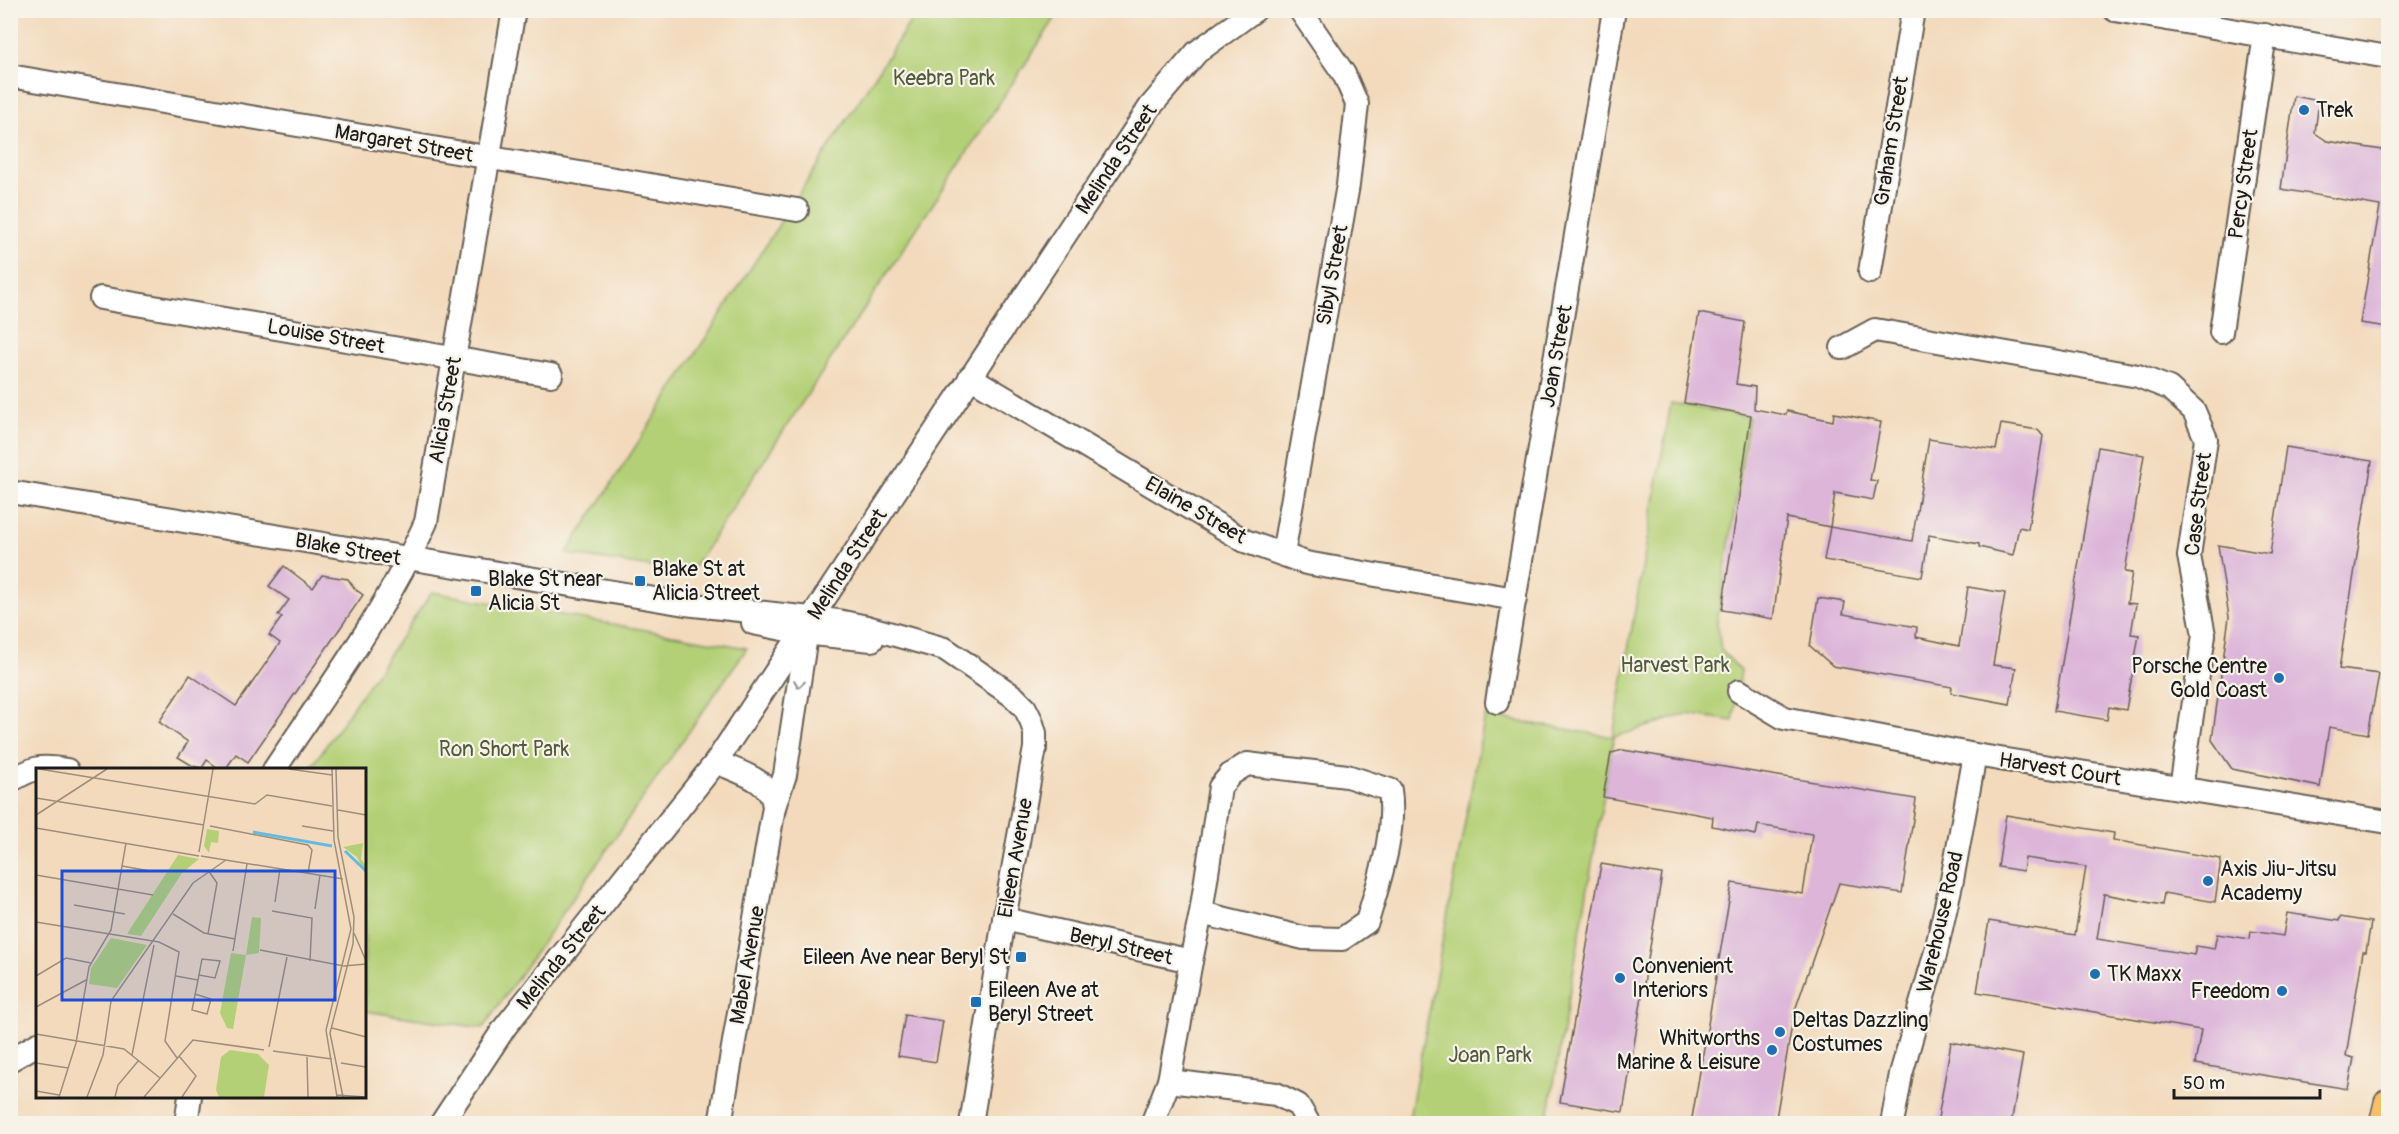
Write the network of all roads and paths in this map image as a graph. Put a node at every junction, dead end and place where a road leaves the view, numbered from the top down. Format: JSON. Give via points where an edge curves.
{"nodes":[{"id":1,"x":514,"y":10,"type":"edge"},
{"id":2,"x":1255,"y":10,"type":"edge"},
{"id":3,"x":1300,"y":10,"type":"edge"},
{"id":4,"x":1614,"y":10,"type":"edge"},
{"id":5,"x":1913,"y":10,"type":"edge"},
{"id":6,"x":2115,"y":10,"type":"edge"},
{"id":7,"x":2159,"y":14,"type":"edge"},
{"id":8,"x":2265,"y":35,"type":"junction"},
{"id":9,"x":2388,"y":57,"type":"edge"},
{"id":10,"x":10,"y":76,"type":"edge"},
{"id":11,"x":489,"y":157,"type":"junction"},
{"id":12,"x":797,"y":210,"type":"dead end"},
{"id":13,"x":1870,"y":272,"type":"dead end"},
{"id":14,"x":101,"y":298,"type":"dead end"},
{"id":15,"x":2221,"y":333,"type":"dead end"},
{"id":16,"x":1842,"y":348,"type":"dead end"},
{"id":17,"x":454,"y":358,"type":"junction"},
{"id":18,"x":551,"y":375,"type":"dead end"},
{"id":19,"x":970,"y":377,"type":"junction"},
{"id":20,"x":10,"y":492,"type":"edge"},
{"id":21,"x":1283,"y":554,"type":"junction"},
{"id":22,"x":409,"y":560,"type":"junction"},
{"id":23,"x":1515,"y":599,"type":"junction"},
{"id":24,"x":807,"y":628,"type":"junction"},
{"id":25,"x":930,"y":644,"type":"joint"},
{"id":26,"x":1739,"y":691,"type":"dead end"},
{"id":27,"x":1497,"y":702,"type":"dead end"},
{"id":28,"x":1976,"y":755,"type":"junction"},
{"id":29,"x":716,"y":762,"type":"junction"},
{"id":30,"x":58,"y":768,"type":"edge"},
{"id":31,"x":275,"y":768,"type":"edge"},
{"id":32,"x":10,"y":781,"type":"edge"},
{"id":33,"x":2181,"y":788,"type":"junction"},
{"id":34,"x":774,"y":807,"type":"junction"},
{"id":35,"x":2388,"y":822,"type":"edge"},
{"id":36,"x":1201,"y":913,"type":"junction"},
{"id":37,"x":1004,"y":919,"type":"junction"},
{"id":38,"x":1191,"y":961,"type":"junction"},
{"id":39,"x":36,"y":1045,"type":"edge"},
{"id":40,"x":10,"y":1060,"type":"edge"},
{"id":41,"x":1169,"y":1081,"type":"junction"},
{"id":42,"x":190,"y":1098,"type":"edge"},
{"id":43,"x":2388,"y":1103,"type":"edge"},
{"id":44,"x":186,"y":1124,"type":"edge"},
{"id":45,"x":441,"y":1124,"type":"edge"},
{"id":46,"x":720,"y":1124,"type":"edge"},
{"id":47,"x":970,"y":1124,"type":"edge"},
{"id":48,"x":1152,"y":1124,"type":"edge"},
{"id":49,"x":1309,"y":1124,"type":"edge"},
{"id":50,"x":1892,"y":1124,"type":"edge"},
{"id":51,"x":2383,"y":1124,"type":"edge"}],
"edges":[{"from":1,"to":11,"type":"street","name":"Alicia Street"},
{"from":2,"to":19,"type":"street","name":"Melinda Street","via":[[1197,52],[1150,107]]},
{"from":3,"to":21,"type":"street","name":"Sibyl Street","via":[[1344,74],[1357,104],[1348,185]]},
{"from":4,"to":23,"type":"street","name":"Joan Street"},
{"from":5,"to":13,"type":"street","name":"Graham Street"},
{"from":6,"to":7,"type":"street"},
{"from":7,"to":8,"type":"street"},
{"from":8,"to":9,"type":"street"},
{"from":8,"to":15,"type":"street","name":"Percy Street"},
{"from":10,"to":11,"type":"street","name":"Margaret Street"},
{"from":11,"to":12,"type":"street","name":"Margaret Street"},
{"from":11,"to":17,"type":"street","name":"Alicia Street"},
{"from":14,"to":17,"type":"street","name":"Louise Street"},
{"from":16,"to":33,"type":"street","name":"Case Street","via":[[1875,330],[2127,374],[2169,388],[2194,411],[2206,439],[2189,556],[2204,635]]},
{"from":17,"to":18,"type":"street","name":"Louise Street"},
{"from":17,"to":22,"type":"street","name":"Alicia Street","via":[[426,522]]},
{"from":19,"to":21,"type":"street","name":"Elaine Street","via":[[1245,541]]},
{"from":19,"to":24,"type":"street","name":"Melinda Street"},
{"from":20,"to":22,"type":"street","name":"Blake Street"},
{"from":21,"to":23,"type":"street","name":"Elaine Street","via":[[1306,563]]},
{"from":22,"to":24,"type":"street","name":"Blake Street","via":[[685,604],[769,628]]},
{"from":22,"to":31,"type":"street","name":"Alicia Street","via":[[377,616]]},
{"from":23,"to":27,"type":"street","name":"Joan Street"},
{"from":24,"to":25,"type":"street","name":"Blake Street","via":[[852,624]]},
{"from":24,"to":29,"type":"street","name":"Melinda Street"},
{"from":24,"to":34,"type":"street","name":"Mabel Avenue","one_way":true,"via":[[785,775]]},
{"from":25,"to":37,"type":"street","name":"Eileen Avenue","via":[[945,649],[1013,696],[1025,708],[1035,733]]},
{"from":26,"to":28,"type":"street","name":"Harvest Court","via":[[1784,718]]},
{"from":28,"to":33,"type":"street","name":"Harvest Court"},
{"from":28,"to":50,"type":"street","name":"Warehouse Road","via":[[1935,955],[1901,1074]]},
{"from":29,"to":34,"type":"street","via":[[766,786]]},
{"from":29,"to":45,"type":"street","name":"Melinda Street","via":[[505,1027]]},
{"from":30,"to":32,"type":"street","via":[[33,768]]},
{"from":33,"to":35,"type":"street","name":"Harvest Court"},
{"from":34,"to":46,"type":"street","name":"Mabel Avenue"},
{"from":36,"to":36,"type":"street","via":[[1220,787],[1230,774],[1247,764],[1347,776],[1390,790],[1386,855],[1367,922],[1342,939],[1304,938]]},
{"from":36,"to":38,"type":"street"},
{"from":37,"to":38,"type":"street","name":"Beryl Street"},
{"from":37,"to":47,"type":"street","name":"Eileen Avenue"},
{"from":38,"to":41,"type":"street","name":"Beryl Street"},
{"from":39,"to":40,"type":"street"},
{"from":41,"to":48,"type":"street","name":"Beryl Street"},
{"from":41,"to":49,"type":"street","via":[[1276,1095],[1298,1105]]},
{"from":42,"to":44,"type":"street"},
{"from":43,"to":51,"type":"main road"}]}
